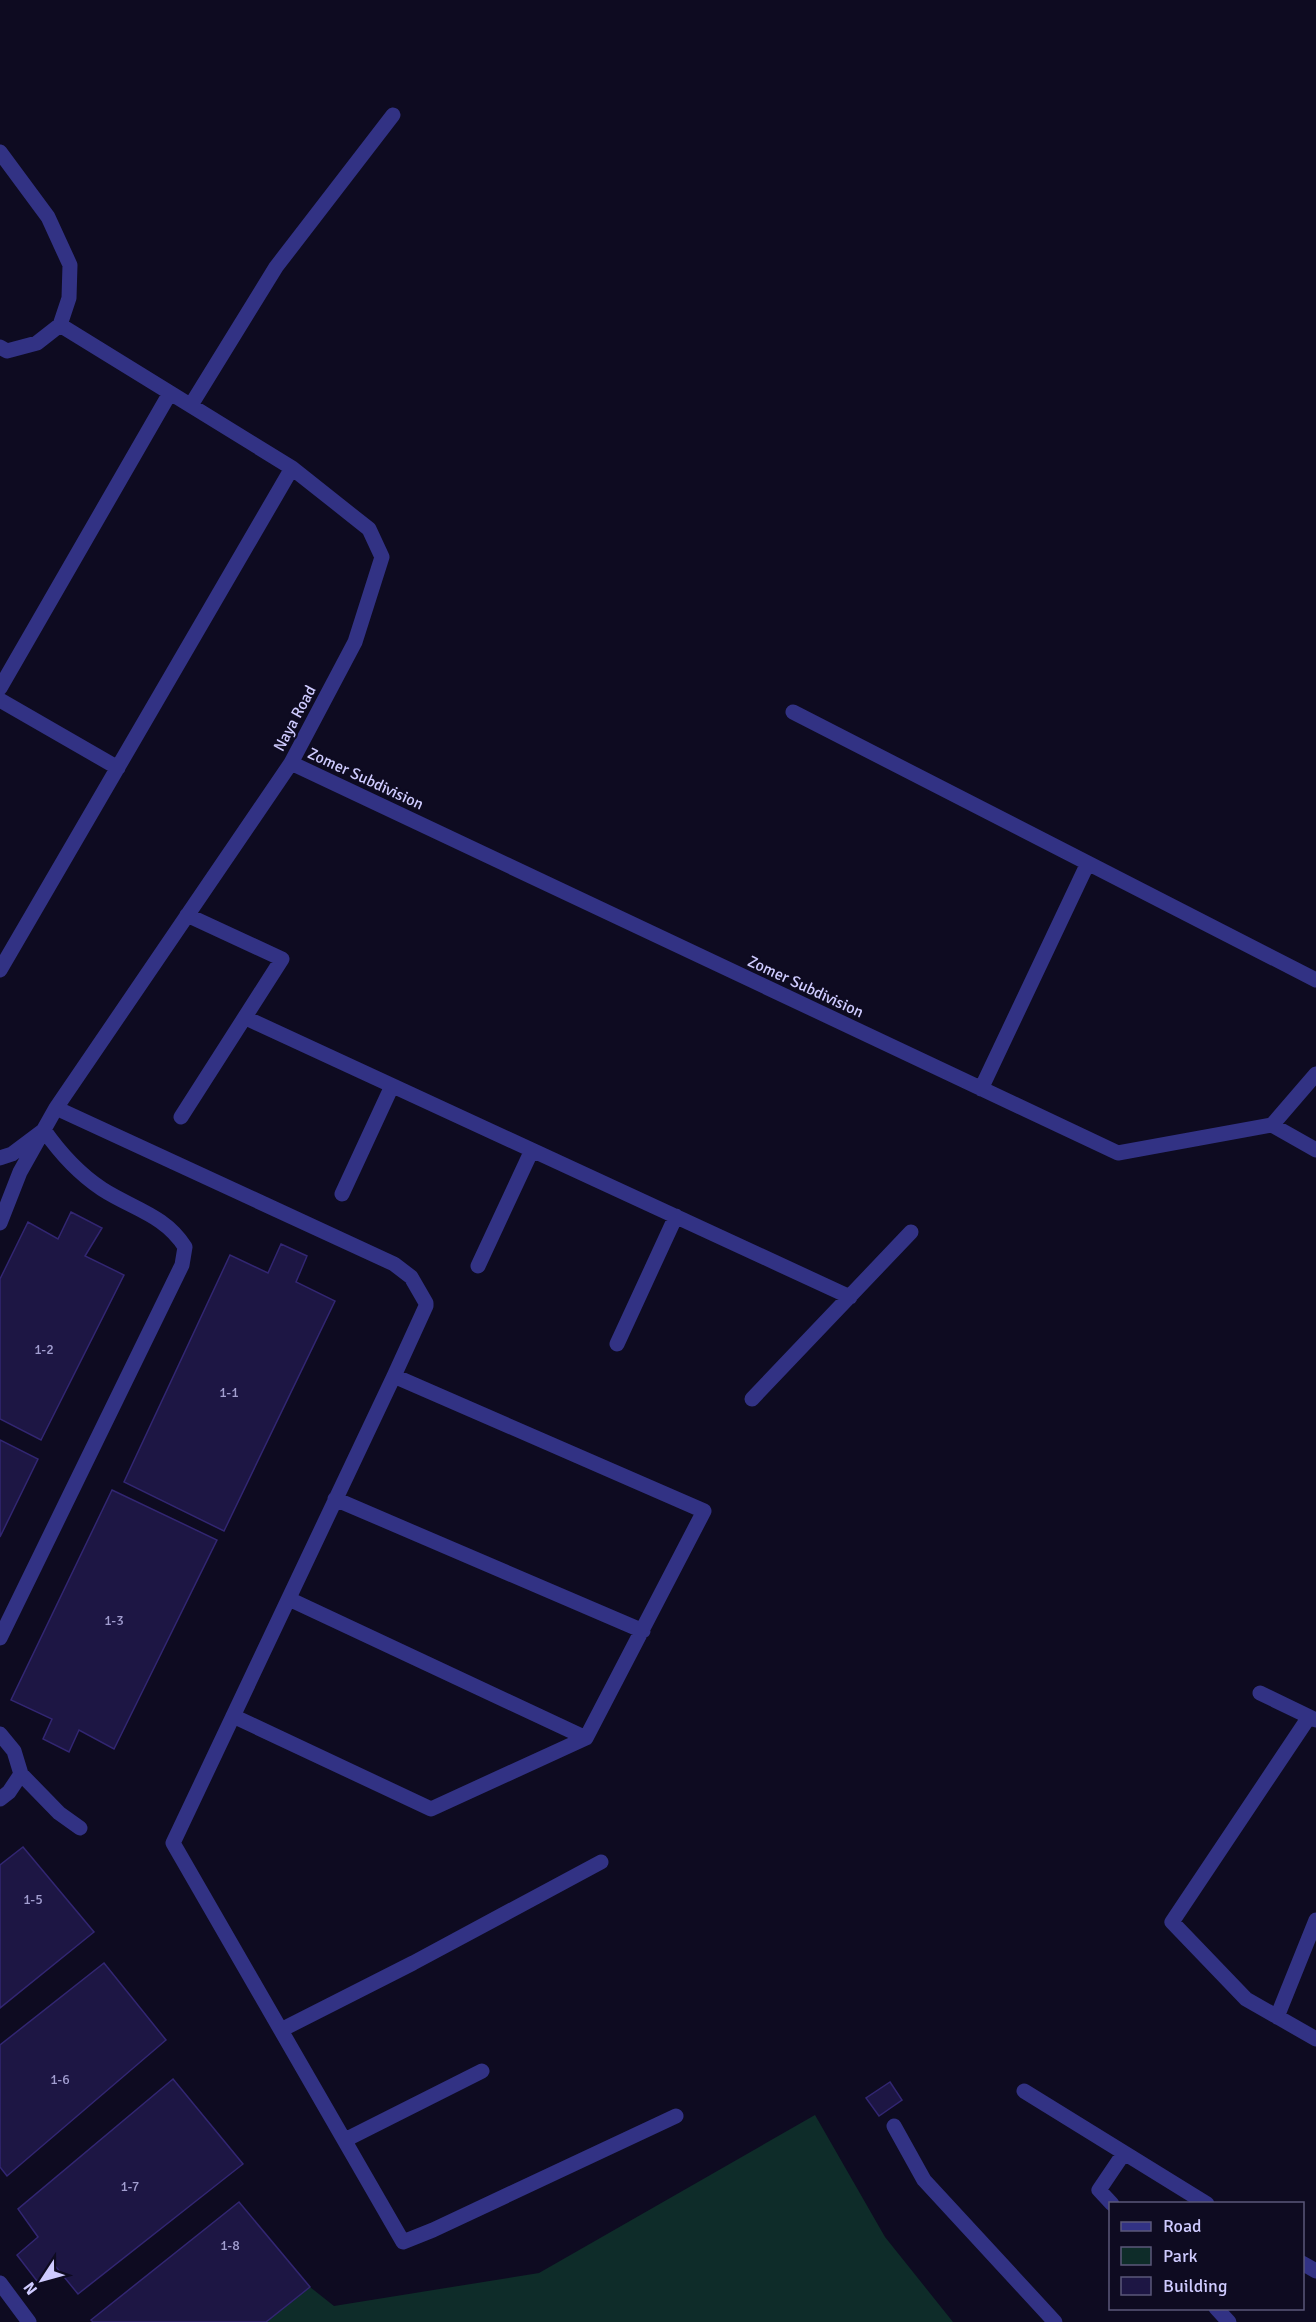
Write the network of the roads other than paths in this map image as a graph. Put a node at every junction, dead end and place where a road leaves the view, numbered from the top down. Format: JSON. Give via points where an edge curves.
{"nodes":[{"id":1,"x":393,"y":115,"type":"dead end"},
{"id":2,"x":0,"y":152,"type":"edge"},
{"id":3,"x":60,"y":325,"type":"junction"},
{"id":4,"x":0,"y":347,"type":"edge"},
{"id":5,"x":171,"y":393,"type":"junction"},
{"id":6,"x":191,"y":405,"type":"junction"},
{"id":7,"x":292,"y":468,"type":"junction"},
{"id":8,"x":0,"y":687,"type":"edge"},
{"id":9,"x":0,"y":700,"type":"edge"},
{"id":10,"x":793,"y":712,"type":"dead end"},
{"id":11,"x":291,"y":763,"type":"junction"},
{"id":12,"x":118,"y":768,"type":"junction"},
{"id":13,"x":1087,"y":865,"type":"junction"},
{"id":14,"x":187,"y":915,"type":"junction"},
{"id":15,"x":0,"y":969,"type":"edge"},
{"id":16,"x":1316,"y":980,"type":"edge"},
{"id":17,"x":246,"y":1018,"type":"junction"},
{"id":18,"x":1316,"y":1074,"type":"edge"},
{"id":19,"x":392,"y":1086,"type":"junction"},
{"id":20,"x":981,"y":1089,"type":"junction"},
{"id":21,"x":56,"y":1108,"type":"junction"},
{"id":22,"x":181,"y":1117,"type":"dead end"},
{"id":23,"x":1272,"y":1125,"type":"junction"},
{"id":24,"x":44,"y":1130,"type":"junction"},
{"id":25,"x":1316,"y":1149,"type":"edge"},
{"id":26,"x":532,"y":1150,"type":"junction"},
{"id":27,"x":0,"y":1158,"type":"edge"},
{"id":28,"x":342,"y":1194,"type":"dead end"},
{"id":29,"x":676,"y":1216,"type":"junction"},
{"id":30,"x":0,"y":1223,"type":"edge"},
{"id":31,"x":911,"y":1232,"type":"dead end"},
{"id":32,"x":478,"y":1266,"type":"dead end"},
{"id":33,"x":850,"y":1297,"type":"junction"},
{"id":34,"x":617,"y":1344,"type":"dead end"},
{"id":35,"x":394,"y":1376,"type":"junction"},
{"id":36,"x":752,"y":1399,"type":"dead end"},
{"id":37,"x":335,"y":1499,"type":"junction"},
{"id":38,"x":289,"y":1599,"type":"junction"},
{"id":39,"x":643,"y":1631,"type":"junction"},
{"id":40,"x":0,"y":1638,"type":"edge"},
{"id":41,"x":1260,"y":1693,"type":"dead end"},
{"id":42,"x":233,"y":1716,"type":"junction"},
{"id":43,"x":1312,"y":1719,"type":"edge"},
{"id":44,"x":0,"y":1734,"type":"edge"},
{"id":45,"x":586,"y":1738,"type":"junction"},
{"id":46,"x":21,"y":1774,"type":"junction"},
{"id":47,"x":0,"y":1799,"type":"edge"},
{"id":48,"x":80,"y":1828,"type":"dead end"},
{"id":49,"x":601,"y":1863,"type":"dead end"},
{"id":50,"x":1316,"y":1920,"type":"edge"},
{"id":51,"x":1277,"y":2017,"type":"junction"},
{"id":52,"x":281,"y":2030,"type":"junction"},
{"id":53,"x":1316,"y":2039,"type":"edge"},
{"id":54,"x":482,"y":2071,"type":"dead end"},
{"id":55,"x":1024,"y":2091,"type":"dead end"},
{"id":56,"x":676,"y":2116,"type":"dead end"},
{"id":57,"x":894,"y":2126,"type":"dead end"},
{"id":58,"x":345,"y":2140,"type":"junction"},
{"id":59,"x":1124,"y":2153,"type":"junction"},
{"id":60,"x":1110,"y":2202,"type":"edge"},
{"id":61,"x":1204,"y":2202,"type":"edge"},
{"id":62,"x":0,"y":2283,"type":"edge"},
{"id":63,"x":1218,"y":2310,"type":"edge"},
{"id":64,"x":29,"y":2322,"type":"edge"},
{"id":65,"x":1055,"y":2322,"type":"edge"},
{"id":66,"x":1229,"y":2322,"type":"edge"}],
"edges":[{"from":1,"to":6,"type":"street","via":[[276,267]]},
{"from":2,"to":3,"type":"street","via":[[48,217],[70,265],[69,298]]},
{"from":3,"to":4,"type":"street","via":[[37,343],[8,351]]},
{"from":3,"to":5,"type":"street","name":"Naya Road"},
{"from":5,"to":6,"type":"street","name":"Naya Road"},
{"from":5,"to":8,"type":"street"},
{"from":6,"to":7,"type":"street","name":"Naya Road"},
{"from":7,"to":11,"type":"street","name":"Naya Road","via":[[369,529],[382,557],[355,642]]},
{"from":7,"to":12,"type":"street"},
{"from":9,"to":12,"type":"street"},
{"from":10,"to":13,"type":"street"},
{"from":11,"to":14,"type":"street","name":"Naya Road"},
{"from":11,"to":20,"type":"street","name":"Zomer Subdivision"},
{"from":12,"to":15,"type":"street"},
{"from":13,"to":16,"type":"street"},
{"from":13,"to":20,"type":"street"},
{"from":14,"to":17,"type":"street","via":[[282,959]]},
{"from":14,"to":21,"type":"street","name":"Naya Road"},
{"from":17,"to":19,"type":"street"},
{"from":17,"to":22,"type":"street"},
{"from":18,"to":23,"type":"street"},
{"from":19,"to":26,"type":"street"},
{"from":19,"to":28,"type":"street"},
{"from":20,"to":23,"type":"street","name":"Zomer Subdivision","via":[[1118,1153]]},
{"from":21,"to":24,"type":"street","name":"Naya Road"},
{"from":21,"to":35,"type":"street","via":[[401,1268],[418,1287],[426,1306]]},
{"from":23,"to":25,"type":"street"},
{"from":24,"to":27,"type":"street","via":[[12,1154]]},
{"from":24,"to":30,"type":"street","name":"Naya Road","via":[[20,1172]]},
{"from":24,"to":40,"type":"street","via":[[80,1173],[165,1223],[185,1247],[182,1265]]},
{"from":26,"to":29,"type":"street"},
{"from":26,"to":32,"type":"street"},
{"from":29,"to":33,"type":"street"},
{"from":29,"to":34,"type":"street"},
{"from":31,"to":33,"type":"street"},
{"from":33,"to":36,"type":"street"},
{"from":35,"to":37,"type":"street"},
{"from":35,"to":39,"type":"street","via":[[704,1511]]},
{"from":37,"to":38,"type":"street"},
{"from":37,"to":39,"type":"street"},
{"from":38,"to":42,"type":"street"},
{"from":38,"to":45,"type":"street"},
{"from":39,"to":45,"type":"street"},
{"from":41,"to":43,"type":"street"},
{"from":42,"to":45,"type":"street","via":[[431,1809]]},
{"from":42,"to":52,"type":"street","via":[[173,1843]]},
{"from":43,"to":51,"type":"street","via":[[1172,1922],[1246,2000]]},
{"from":44,"to":46,"type":"street","via":[[14,1751]]},
{"from":46,"to":47,"type":"street"},
{"from":46,"to":48,"type":"street","via":[[59,1813]]},
{"from":49,"to":52,"type":"street"},
{"from":50,"to":51,"type":"street"},
{"from":51,"to":53,"type":"street"},
{"from":52,"to":58,"type":"street"},
{"from":54,"to":58,"type":"street"},
{"from":55,"to":59,"type":"street"},
{"from":56,"to":58,"type":"street","via":[[403,2242]]},
{"from":57,"to":65,"type":"street","via":[[924,2181]]},
{"from":59,"to":60,"type":"street","via":[[1099,2190]]},
{"from":59,"to":61,"type":"street"},
{"from":62,"to":64,"type":"street"},
{"from":63,"to":66,"type":"street"}]}
